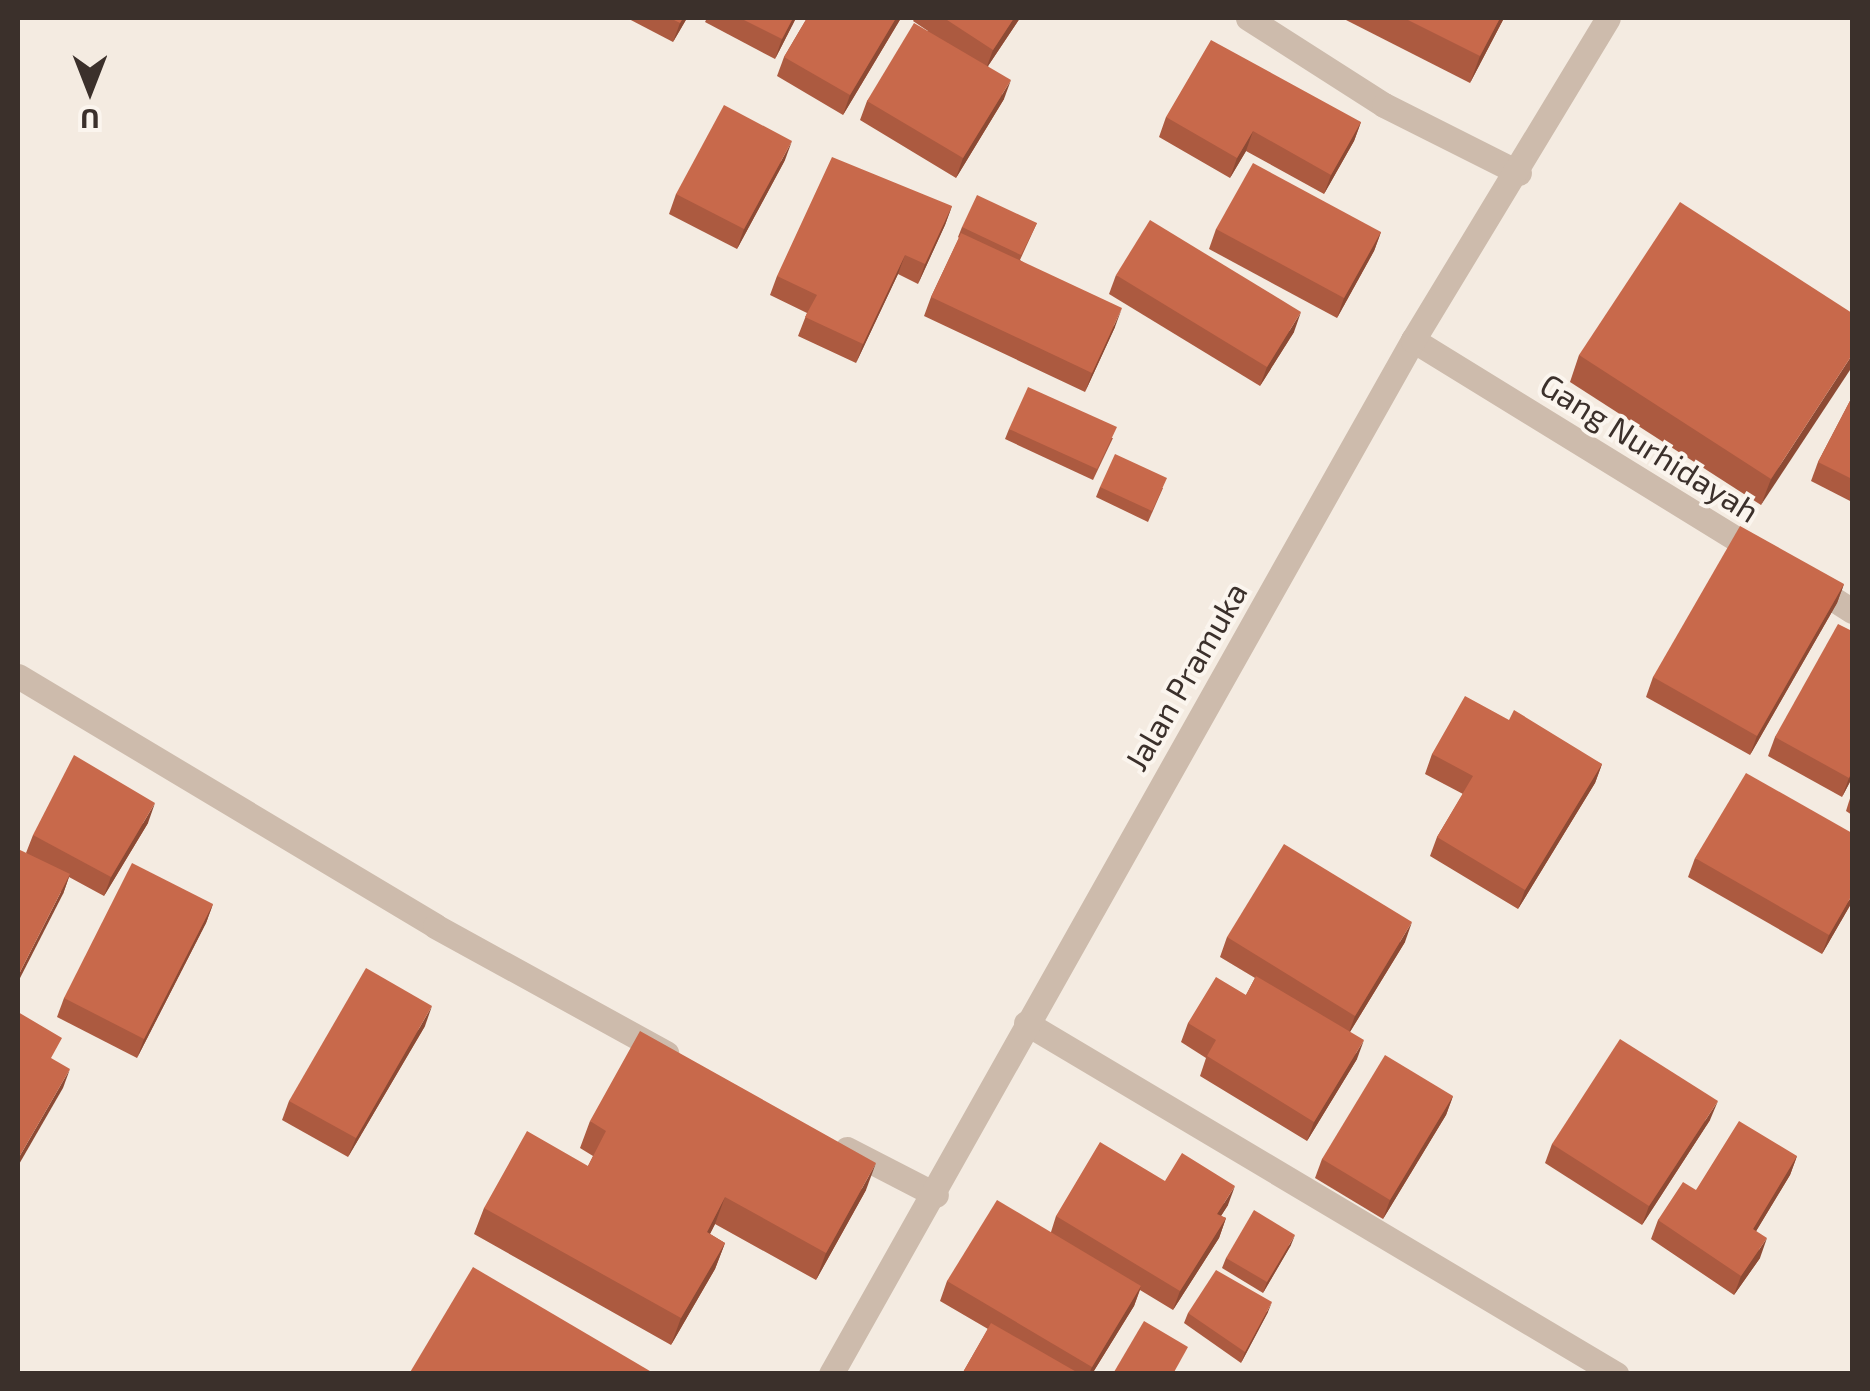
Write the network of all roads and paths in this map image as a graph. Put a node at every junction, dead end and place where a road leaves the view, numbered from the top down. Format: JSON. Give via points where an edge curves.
{"nodes":[{"id":1,"x":1248,"y":18,"type":"edge"},
{"id":2,"x":1608,"y":18,"type":"edge"},
{"id":3,"x":1519,"y":173,"type":"junction"},
{"id":4,"x":1414,"y":340,"type":"junction"},
{"id":5,"x":1852,"y":610,"type":"edge"},
{"id":6,"x":18,"y":676,"type":"edge"},
{"id":7,"x":1026,"y":1023,"type":"junction"},
{"id":8,"x":695,"y":1068,"type":"edge"},
{"id":9,"x":815,"y":1132,"type":"edge"},
{"id":10,"x":936,"y":1195,"type":"junction"},
{"id":11,"x":835,"y":1372,"type":"edge"},
{"id":12,"x":1616,"y":1374,"type":"edge"}],
"edges":[{"from":1,"to":3,"type":"street","via":[[1384,105]]},
{"from":2,"to":3,"type":"street","name":"Jalan Pramuka"},
{"from":3,"to":4,"type":"street","name":"Jalan Pramuka"},
{"from":4,"to":5,"type":"street","name":"Gang Nurhidayah"},
{"from":4,"to":7,"type":"street","name":"Jalan Pramuka"},
{"from":6,"to":8,"type":"street","via":[[436,926]]},
{"from":7,"to":10,"type":"street","name":"Jalan Pramuka"},
{"from":7,"to":12,"type":"street"},
{"from":9,"to":10,"type":"street"},
{"from":10,"to":11,"type":"street","name":"Jalan Pramuka"}]}
